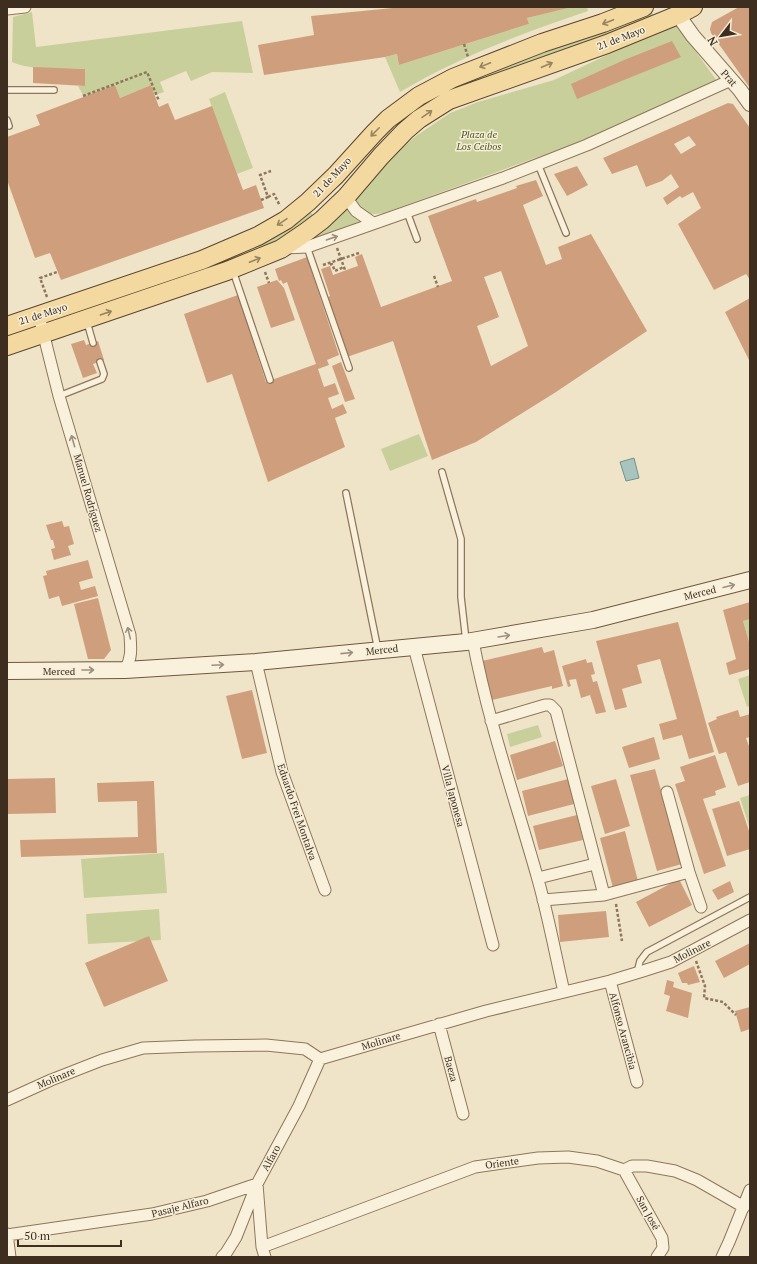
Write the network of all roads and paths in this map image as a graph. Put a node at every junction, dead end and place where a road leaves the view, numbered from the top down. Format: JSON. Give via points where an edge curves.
{"nodes":[{"id":1,"x":25,"y":7,"type":"edge"},
{"id":2,"x":644,"y":7,"type":"edge"},
{"id":3,"x":7,"y":9,"type":"edge"},
{"id":4,"x":681,"y":10,"type":"edge"},
{"id":5,"x":731,"y":80,"type":"junction"},
{"id":6,"x":7,"y":90,"type":"edge"},
{"id":7,"x":54,"y":90,"type":"dead end"},
{"id":8,"x":83,"y":96,"type":"dead end"},
{"id":9,"x":159,"y":101,"type":"dead end"},
{"id":10,"x":750,"y":104,"type":"edge"},
{"id":11,"x":7,"y":120,"type":"edge"},
{"id":12,"x":9,"y":126,"type":"dead end"},
{"id":13,"x":538,"y":164,"type":"junction"},
{"id":14,"x":271,"y":171,"type":"dead end"},
{"id":15,"x":346,"y":197,"type":"junction"},
{"id":16,"x":261,"y":200,"type":"dead end"},
{"id":17,"x":407,"y":212,"type":"junction"},
{"id":18,"x":373,"y":224,"type":"junction"},
{"id":19,"x":566,"y":233,"type":"dead end"},
{"id":20,"x":417,"y":239,"type":"dead end"},
{"id":21,"x":307,"y":247,"type":"junction"},
{"id":22,"x":336,"y":248,"type":"dead end"},
{"id":23,"x":281,"y":249,"type":"junction"},
{"id":24,"x":359,"y":253,"type":"dead end"},
{"id":25,"x":341,"y":259,"type":"junction"},
{"id":26,"x":318,"y":268,"type":"junction"},
{"id":27,"x":233,"y":269,"type":"junction"},
{"id":28,"x":57,"y":272,"type":"dead end"},
{"id":29,"x":265,"y":272,"type":"dead end"},
{"id":30,"x":434,"y":276,"type":"dead end"},
{"id":31,"x":269,"y":283,"type":"dead end"},
{"id":32,"x":438,"y":286,"type":"dead end"},
{"id":33,"x":46,"y":313,"type":"junction"},
{"id":34,"x":87,"y":320,"type":"junction"},
{"id":35,"x":7,"y":326,"type":"edge"},
{"id":36,"x":43,"y":335,"type":"junction"},
{"id":37,"x":94,"y":342,"type":"dead end"},
{"id":38,"x":7,"y":346,"type":"edge"},
{"id":39,"x":100,"y":362,"type":"dead end"},
{"id":40,"x":349,"y":368,"type":"dead end"},
{"id":41,"x":270,"y":380,"type":"dead end"},
{"id":42,"x":60,"y":396,"type":"junction"},
{"id":43,"x":442,"y":472,"type":"dead end"},
{"id":44,"x":346,"y":493,"type":"dead end"},
{"id":45,"x":750,"y":580,"type":"edge"},
{"id":46,"x":470,"y":641,"type":"junction"},
{"id":47,"x":414,"y":647,"type":"junction"},
{"id":48,"x":378,"y":650,"type":"junction"},
{"id":49,"x":256,"y":662,"type":"junction"},
{"id":50,"x":125,"y":670,"type":"junction"},
{"id":51,"x":7,"y":671,"type":"edge"},
{"id":52,"x":491,"y":721,"type":"junction"},
{"id":53,"x":667,"y":792,"type":"dead end"},
{"id":54,"x":595,"y":864,"type":"junction"},
{"id":55,"x":689,"y":872,"type":"junction"},
{"id":56,"x":538,"y":878,"type":"junction"},
{"id":57,"x":325,"y":890,"type":"dead end"},
{"id":58,"x":609,"y":894,"type":"junction"},
{"id":59,"x":750,"y":897,"type":"edge"},
{"id":60,"x":543,"y":900,"type":"junction"},
{"id":61,"x":701,"y":907,"type":"dead end"},
{"id":62,"x":750,"y":920,"type":"edge"},
{"id":63,"x":622,"y":941,"type":"dead end"},
{"id":64,"x":493,"y":945,"type":"dead end"},
{"id":65,"x":693,"y":952,"type":"junction"},
{"id":66,"x":638,"y":973,"type":"junction"},
{"id":67,"x":610,"y":981,"type":"junction"},
{"id":68,"x":564,"y":992,"type":"junction"},
{"id":69,"x":736,"y":1015,"type":"dead end"},
{"id":70,"x":439,"y":1024,"type":"junction"},
{"id":71,"x":320,"y":1059,"type":"junction"},
{"id":72,"x":637,"y":1082,"type":"dead end"},
{"id":73,"x":7,"y":1100,"type":"edge"},
{"id":74,"x":463,"y":1114,"type":"dead end"},
{"id":75,"x":624,"y":1170,"type":"junction"},
{"id":76,"x":257,"y":1184,"type":"junction"},
{"id":77,"x":750,"y":1190,"type":"edge"},
{"id":78,"x":744,"y":1207,"type":"junction"},
{"id":79,"x":7,"y":1235,"type":"edge"},
{"id":80,"x":7,"y":1242,"type":"edge"},
{"id":81,"x":263,"y":1252,"type":"edge"},
{"id":82,"x":10,"y":1257,"type":"edge"},
{"id":83,"x":222,"y":1257,"type":"edge"},
{"id":84,"x":657,"y":1257,"type":"edge"},
{"id":85,"x":722,"y":1257,"type":"edge"}],
"edges":[{"from":1,"to":3,"type":"street"},
{"from":2,"to":33,"type":"main road","name":"21 de Mayo","one_way":true,"via":[[453,78],[419,96],[375,132],[308,202],[286,220],[258,236],[202,260]]},
{"from":4,"to":5,"type":"street","name":"Prat"},
{"from":15,"to":4,"type":"main road","name":"21 de Mayo","one_way":true,"via":[[405,131],[429,112],[450,100],[607,44]]},
{"from":5,"to":10,"type":"street","name":"Prat"},
{"from":5,"to":13,"type":"street","name":"21 de Mayo","via":[[587,145]]},
{"from":6,"to":7,"type":"lane"},
{"from":8,"to":9,"type":"path","via":[[147,72]]},
{"from":11,"to":12,"type":"lane"},
{"from":13,"to":17,"type":"street","name":"21 de Mayo"},
{"from":13,"to":19,"type":"lane"},
{"from":14,"to":16,"type":"path","via":[[260,176],[268,197]]},
{"from":15,"to":18,"type":"street","via":[[356,211]]},
{"from":15,"to":23,"type":"main road","name":"21 de Mayo","via":[[322,220]]},
{"from":17,"to":18,"type":"street","name":"21 de Mayo"},
{"from":17,"to":20,"type":"lane"},
{"from":21,"to":18,"type":"street","name":"21 de Mayo","one_way":true},
{"from":21,"to":23,"type":"street","name":"21 de Mayo"},
{"from":21,"to":26,"type":"lane"},
{"from":22,"to":25,"type":"path"},
{"from":27,"to":23,"type":"main road","name":"21 de Mayo","one_way":true},
{"from":24,"to":25,"type":"path"},
{"from":25,"to":26,"type":"path"},
{"from":25,"to":26,"type":"path","via":[[344,269],[335,271],[332,264]]},
{"from":26,"to":40,"type":"lane"},
{"from":34,"to":27,"type":"main road","name":"21 de Mayo","one_way":true},
{"from":27,"to":41,"type":"lane"},
{"from":28,"to":33,"type":"path","via":[[40,278]]},
{"from":29,"to":31,"type":"path"},
{"from":30,"to":32,"type":"path"},
{"from":33,"to":35,"type":"main road","name":"21 de Mayo"},
{"from":33,"to":36,"type":"street","name":"Manuel Rodríguez"},
{"from":34,"to":36,"type":"main road","name":"21 de Mayo"},
{"from":34,"to":37,"type":"lane"},
{"from":36,"to":38,"type":"main road","name":"21 de Mayo"},
{"from":36,"to":42,"type":"street","name":"Manuel Rodríguez"},
{"from":39,"to":42,"type":"lane","via":[[104,374],[102,379]]},
{"from":50,"to":42,"type":"street","name":"Manuel Rodríguez","one_way":true,"via":[[132,654],[130,635]]},
{"from":43,"to":46,"type":"lane","via":[[461,539],[461,597]]},
{"from":44,"to":48,"type":"lane"},
{"from":46,"to":45,"type":"main road","name":"Merced","one_way":true,"via":[[593,620]]},
{"from":46,"to":47,"type":"main road","name":"Merced"},
{"from":46,"to":52,"type":"street"},
{"from":47,"to":48,"type":"main road","name":"Merced"},
{"from":47,"to":64,"type":"street","name":"Villa Japonesa"},
{"from":49,"to":48,"type":"main road","name":"Merced","one_way":true},
{"from":50,"to":49,"type":"main road","name":"Merced","one_way":true},
{"from":49,"to":57,"type":"street","name":"Eduardo Frei Montalva","via":[[282,772]]},
{"from":51,"to":50,"type":"main road","name":"Merced","one_way":true},
{"from":52,"to":54,"type":"street","via":[[545,705],[553,707]]},
{"from":52,"to":56,"type":"street"},
{"from":53,"to":55,"type":"street"},
{"from":54,"to":56,"type":"street"},
{"from":54,"to":58,"type":"street"},
{"from":55,"to":58,"type":"street"},
{"from":55,"to":61,"type":"street"},
{"from":56,"to":60,"type":"street"},
{"from":58,"to":60,"type":"street"},
{"from":58,"to":63,"type":"path"},
{"from":59,"to":66,"type":"lane","via":[[647,952],[640,961]]},
{"from":60,"to":68,"type":"street"},
{"from":62,"to":65,"type":"street","name":"Molinare"},
{"from":65,"to":66,"type":"street","name":"Molinare"},
{"from":65,"to":69,"type":"path","via":[[705,986],[704,998],[723,1002]]},
{"from":66,"to":67,"type":"street","name":"Molinare"},
{"from":67,"to":68,"type":"street","name":"Molinare"},
{"from":67,"to":72,"type":"street","name":"Alfonso Arancibia"},
{"from":68,"to":70,"type":"street","name":"Molinare"},
{"from":70,"to":71,"type":"street","name":"Molinare"},
{"from":70,"to":74,"type":"street","name":"Baeza"},
{"from":71,"to":73,"type":"street","name":"Molinare","via":[[305,1050],[266,1045],[143,1048],[95,1062]]},
{"from":71,"to":76,"type":"street","name":"Alfaro","via":[[299,1106]]},
{"from":75,"to":78,"type":"street","name":"Oriente","via":[[632,1166],[647,1166],[676,1171]]},
{"from":75,"to":81,"type":"street","name":"Oriente","via":[[596,1161],[568,1157],[538,1158],[475,1167]]},
{"from":75,"to":84,"type":"street","name":"San José","via":[[662,1238],[663,1248]]},
{"from":76,"to":79,"type":"street","name":"Pasaje Alfaro","via":[[206,1201],[152,1214]]},
{"from":76,"to":81,"type":"street"},
{"from":76,"to":83,"type":"street","name":"Alfaro","via":[[236,1237]]},
{"from":77,"to":78,"type":"street"},
{"from":78,"to":85,"type":"street"},
{"from":79,"to":80,"type":"street"},
{"from":80,"to":82,"type":"street"}]}
